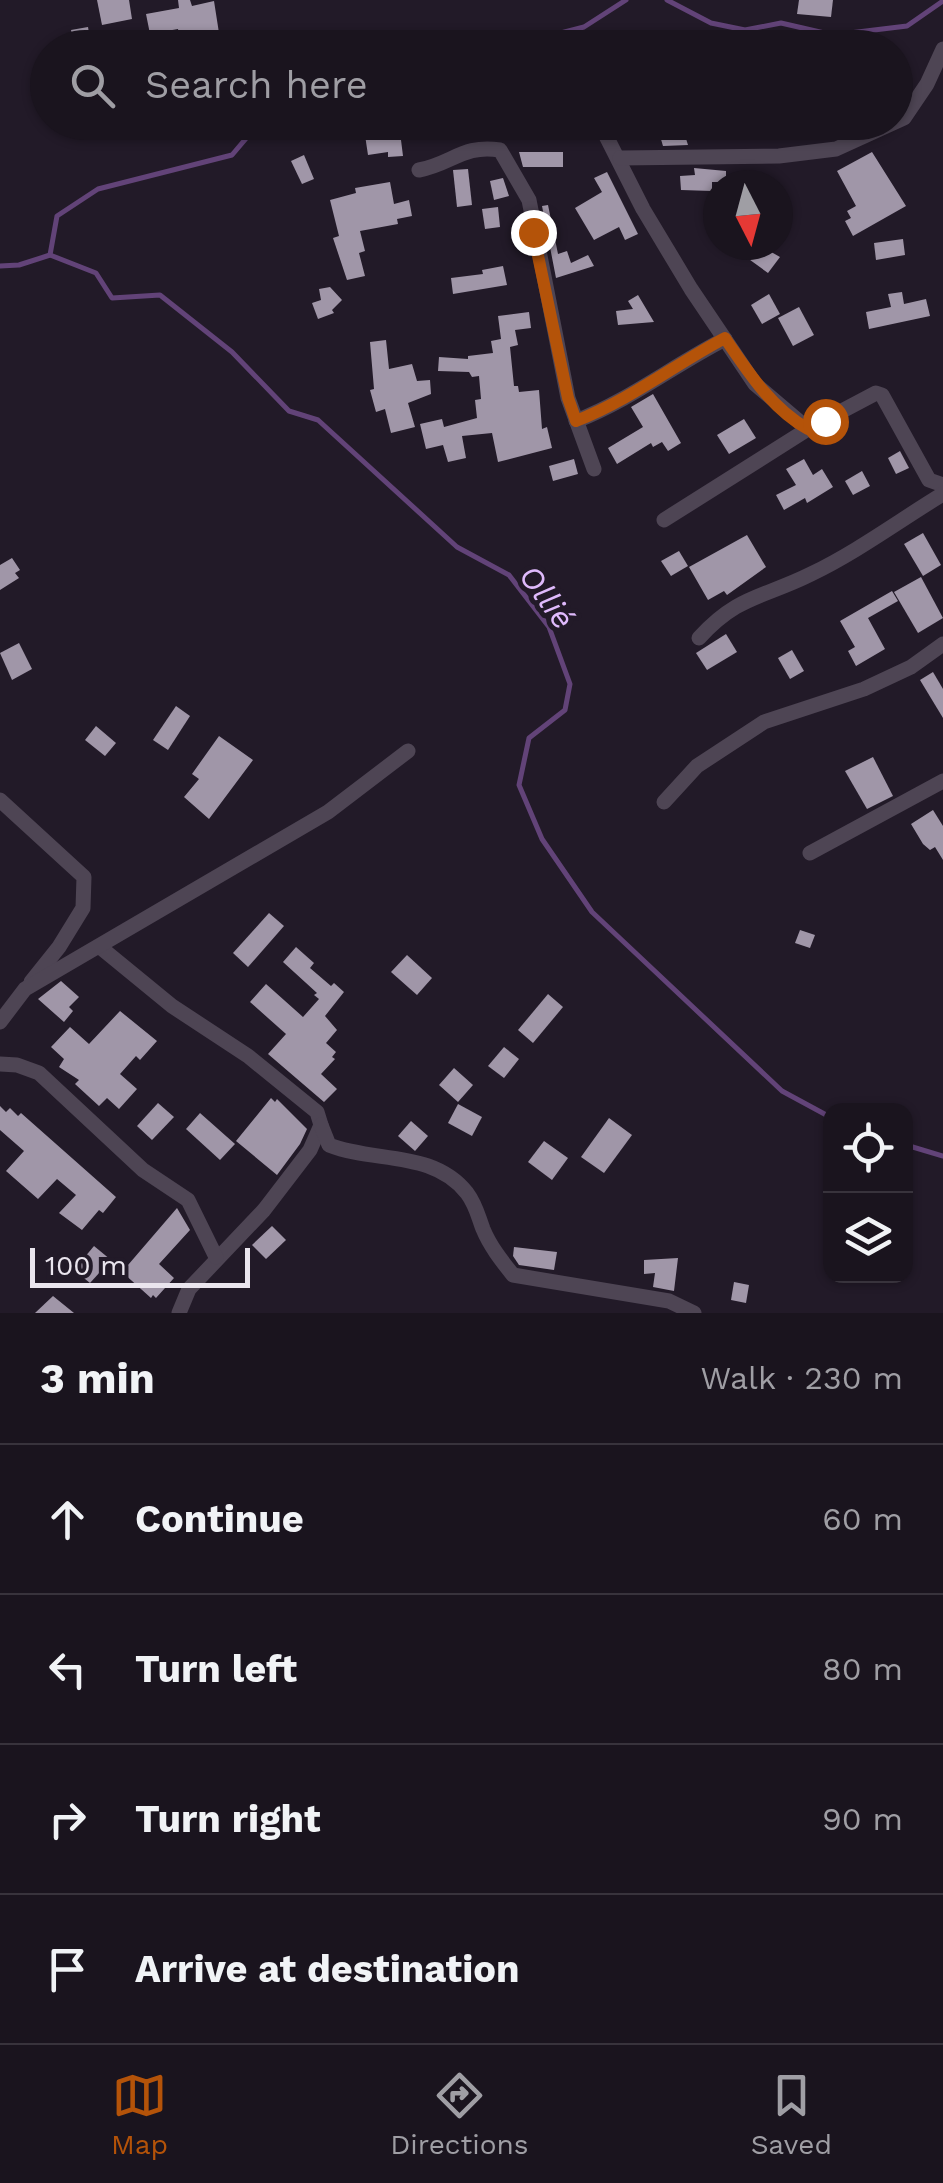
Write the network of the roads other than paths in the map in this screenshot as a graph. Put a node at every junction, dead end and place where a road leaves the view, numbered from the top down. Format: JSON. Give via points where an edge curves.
{"nodes":[{"id":1,"x":943,"y":49,"type":"edge"},
{"id":2,"x":913,"y":105,"type":"edge"},
{"id":3,"x":610,"y":140,"type":"edge"},
{"id":4,"x":856,"y":140,"type":"edge"},
{"id":5,"x":620,"y":158,"type":"junction"},
{"id":6,"x":418,"y":170,"type":"dead end"},
{"id":7,"x":725,"y":338,"type":"junction"},
{"id":8,"x":576,"y":421,"type":"junction"},
{"id":9,"x":808,"y":429,"type":"junction"},
{"id":10,"x":594,"y":469,"type":"dead end"},
{"id":11,"x":943,"y":486,"type":"edge"},
{"id":12,"x":943,"y":494,"type":"edge"},
{"id":13,"x":664,"y":520,"type":"dead end"},
{"id":14,"x":699,"y":638,"type":"dead end"},
{"id":15,"x":943,"y":644,"type":"edge"},
{"id":16,"x":408,"y":751,"type":"dead end"},
{"id":17,"x":943,"y":781,"type":"edge"},
{"id":18,"x":0,"y":800,"type":"edge"},
{"id":19,"x":664,"y":802,"type":"dead end"},
{"id":20,"x":810,"y":854,"type":"dead end"},
{"id":21,"x":100,"y":946,"type":"junction"},
{"id":22,"x":25,"y":989,"type":"junction"},
{"id":23,"x":0,"y":1022,"type":"edge"},
{"id":24,"x":0,"y":1064,"type":"edge"},
{"id":25,"x":321,"y":1125,"type":"junction"},
{"id":26,"x":216,"y":1257,"type":"junction"},
{"id":27,"x":179,"y":1313,"type":"edge"},
{"id":28,"x":694,"y":1313,"type":"edge"}],
"edges":[{"from":1,"to":2,"type":"street"},
{"from":3,"to":5,"type":"street"},
{"from":4,"to":5,"type":"street","via":[[779,156]]},
{"from":5,"to":7,"type":"street","via":[[642,209]]},
{"from":6,"to":8,"type":"street","via":[[442,166],[461,151],[500,150],[529,200]]},
{"from":7,"to":8,"type":"street","via":[[613,407]]},
{"from":7,"to":9,"type":"street","via":[[756,384]]},
{"from":8,"to":10,"type":"street"},
{"from":9,"to":11,"type":"street","via":[[868,395],[882,395],[929,480]]},
{"from":9,"to":13,"type":"street"},
{"from":12,"to":14,"type":"street","via":[[811,574],[721,614]]},
{"from":15,"to":19,"type":"street","via":[[864,689],[764,722],[697,766]]},
{"from":16,"to":21,"type":"street","via":[[328,812]]},
{"from":17,"to":20,"type":"street"},
{"from":18,"to":22,"type":"street","via":[[84,877],[83,908]]},
{"from":21,"to":22,"type":"street"},
{"from":21,"to":25,"type":"street","via":[[172,1006],[261,1066],[316,1112]]},
{"from":22,"to":23,"type":"street"},
{"from":24,"to":26,"type":"street","via":[[39,1073],[143,1170],[178,1190]]},
{"from":25,"to":26,"type":"street","via":[[264,1210]]},
{"from":25,"to":28,"type":"street","via":[[329,1145],[344,1151],[441,1168],[478,1208],[493,1249],[513,1275],[669,1302]]},
{"from":26,"to":27,"type":"street"}]}
